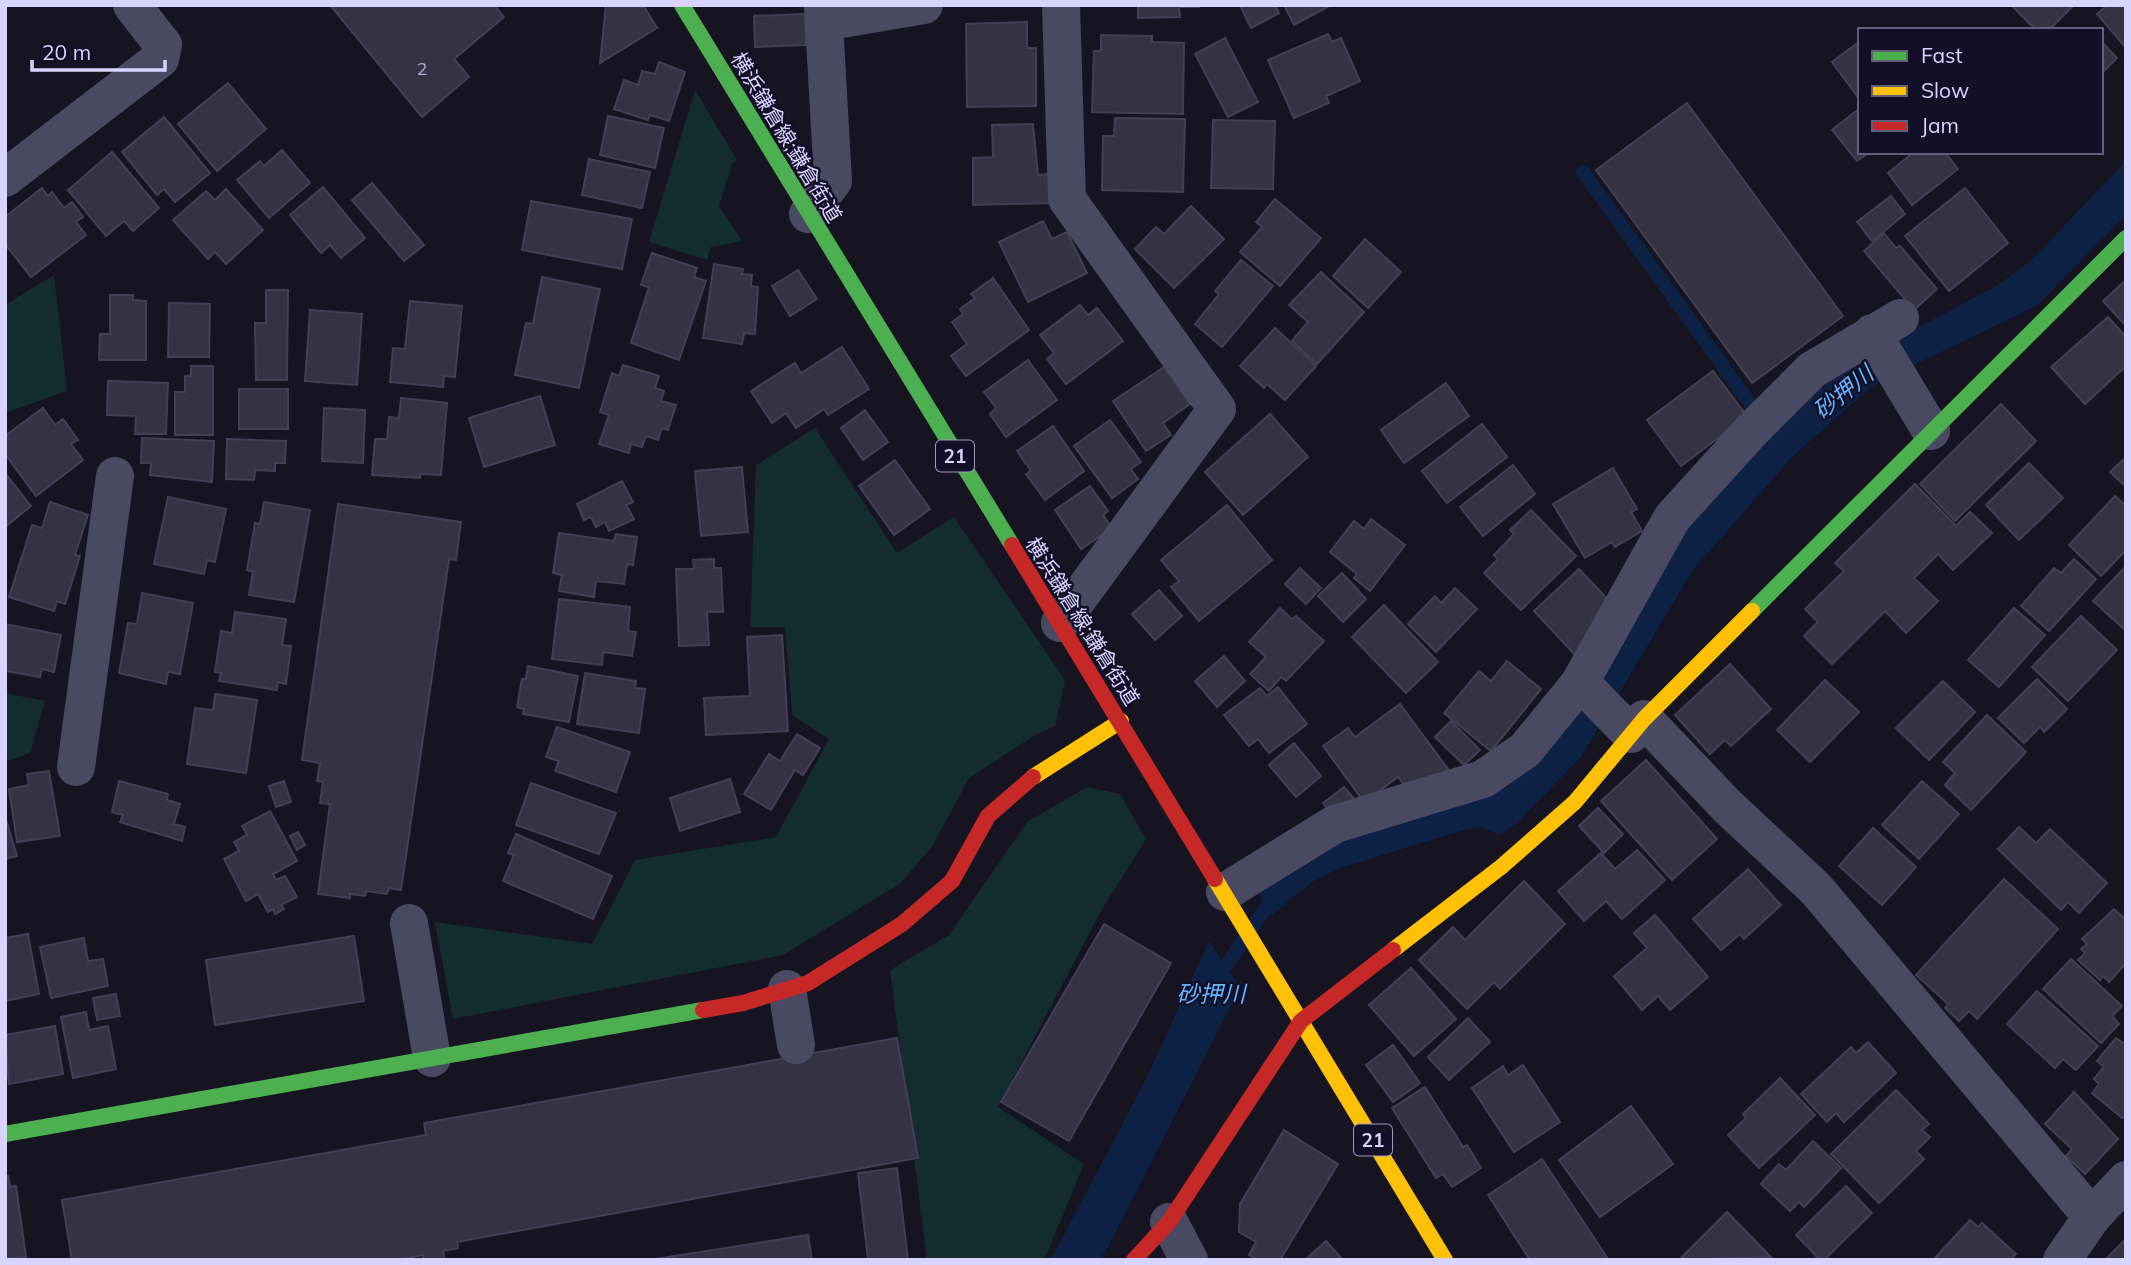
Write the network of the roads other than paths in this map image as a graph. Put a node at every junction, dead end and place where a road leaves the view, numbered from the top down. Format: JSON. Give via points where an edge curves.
{"nodes":[{"id":1,"x":132,"y":5,"type":"edge"},
{"id":2,"x":682,"y":5,"type":"edge"},
{"id":3,"x":924,"y":5,"type":"edge"},
{"id":4,"x":1061,"y":5,"type":"edge"},
{"id":5,"x":823,"y":14,"type":"edge"},
{"id":6,"x":5,"y":178,"type":"edge"},
{"id":7,"x":808,"y":214,"type":"junction"},
{"id":8,"x":2126,"y":238,"type":"edge"},
{"id":9,"x":1931,"y":431,"type":"junction"},
{"id":10,"x":116,"y":476,"type":"dead end"},
{"id":11,"x":1060,"y":623,"type":"junction"},
{"id":12,"x":1579,"y":684,"type":"junction"},
{"id":13,"x":1121,"y":721,"type":"junction"},
{"id":14,"x":1638,"y":726,"type":"junction"},
{"id":15,"x":76,"y":766,"type":"dead end"},
{"id":16,"x":1229,"y":898,"type":"junction"},
{"id":17,"x":409,"y":923,"type":"dead end"},
{"id":18,"x":787,"y":989,"type":"junction"},
{"id":19,"x":1301,"y":1021,"type":"junction"},
{"id":20,"x":796,"y":1045,"type":"dead end"},
{"id":21,"x":432,"y":1058,"type":"junction"},
{"id":22,"x":5,"y":1134,"type":"edge"},
{"id":23,"x":2126,"y":1180,"type":"edge"},
{"id":24,"x":2092,"y":1217,"type":"junction"},
{"id":25,"x":1169,"y":1222,"type":"junction"},
{"id":26,"x":1134,"y":1260,"type":"edge"},
{"id":27,"x":1189,"y":1260,"type":"edge"},
{"id":28,"x":1445,"y":1260,"type":"edge"},
{"id":29,"x":2062,"y":1260,"type":"edge"}],
"edges":[{"from":1,"to":6,"type":"street","via":[[163,46],[160,59]]},
{"from":2,"to":7,"type":"street","name":"横浜鎌倉線;鎌倉街道","number":"21"},
{"from":3,"to":5,"type":"street"},
{"from":4,"to":11,"type":"street","via":[[1067,199],[1217,409]]},
{"from":5,"to":7,"type":"street","via":[[833,181]]},
{"from":7,"to":11,"type":"street","name":"横浜鎌倉線;鎌倉街道","number":"21"},
{"from":8,"to":9,"type":"street"},
{"from":9,"to":12,"type":"street","via":[[1903,384],[1882,329],[1812,370],[1672,518]]},
{"from":9,"to":14,"type":"street"},
{"from":10,"to":15,"type":"street"},
{"from":11,"to":13,"type":"street","name":"横浜鎌倉線;鎌倉街道","number":"21"},
{"from":12,"to":14,"type":"street"},
{"from":12,"to":16,"type":"street","via":[[1525,750],[1483,779],[1335,824]]},
{"from":13,"to":16,"type":"street","name":"横浜鎌倉線;鎌倉街道","number":"21"},
{"from":13,"to":18,"type":"street","via":[[1020,786],[988,816],[952,881],[902,924],[808,983]]},
{"from":14,"to":19,"type":"street","via":[[1575,802],[1501,867]]},
{"from":14,"to":24,"type":"street","via":[[1816,889]]},
{"from":16,"to":19,"type":"street","name":"横浜鎌倉線;鎌倉街道","number":"21"},
{"from":17,"to":21,"type":"street"},
{"from":18,"to":20,"type":"street"},
{"from":18,"to":21,"type":"street","via":[[743,1003]]},
{"from":19,"to":25,"type":"street"},
{"from":19,"to":28,"type":"street","name":"横浜鎌倉線;鎌倉街道","number":"21"},
{"from":21,"to":22,"type":"street"},
{"from":23,"to":24,"type":"street"},
{"from":24,"to":29,"type":"street"},
{"from":25,"to":26,"type":"street"},
{"from":25,"to":27,"type":"street"}]}
